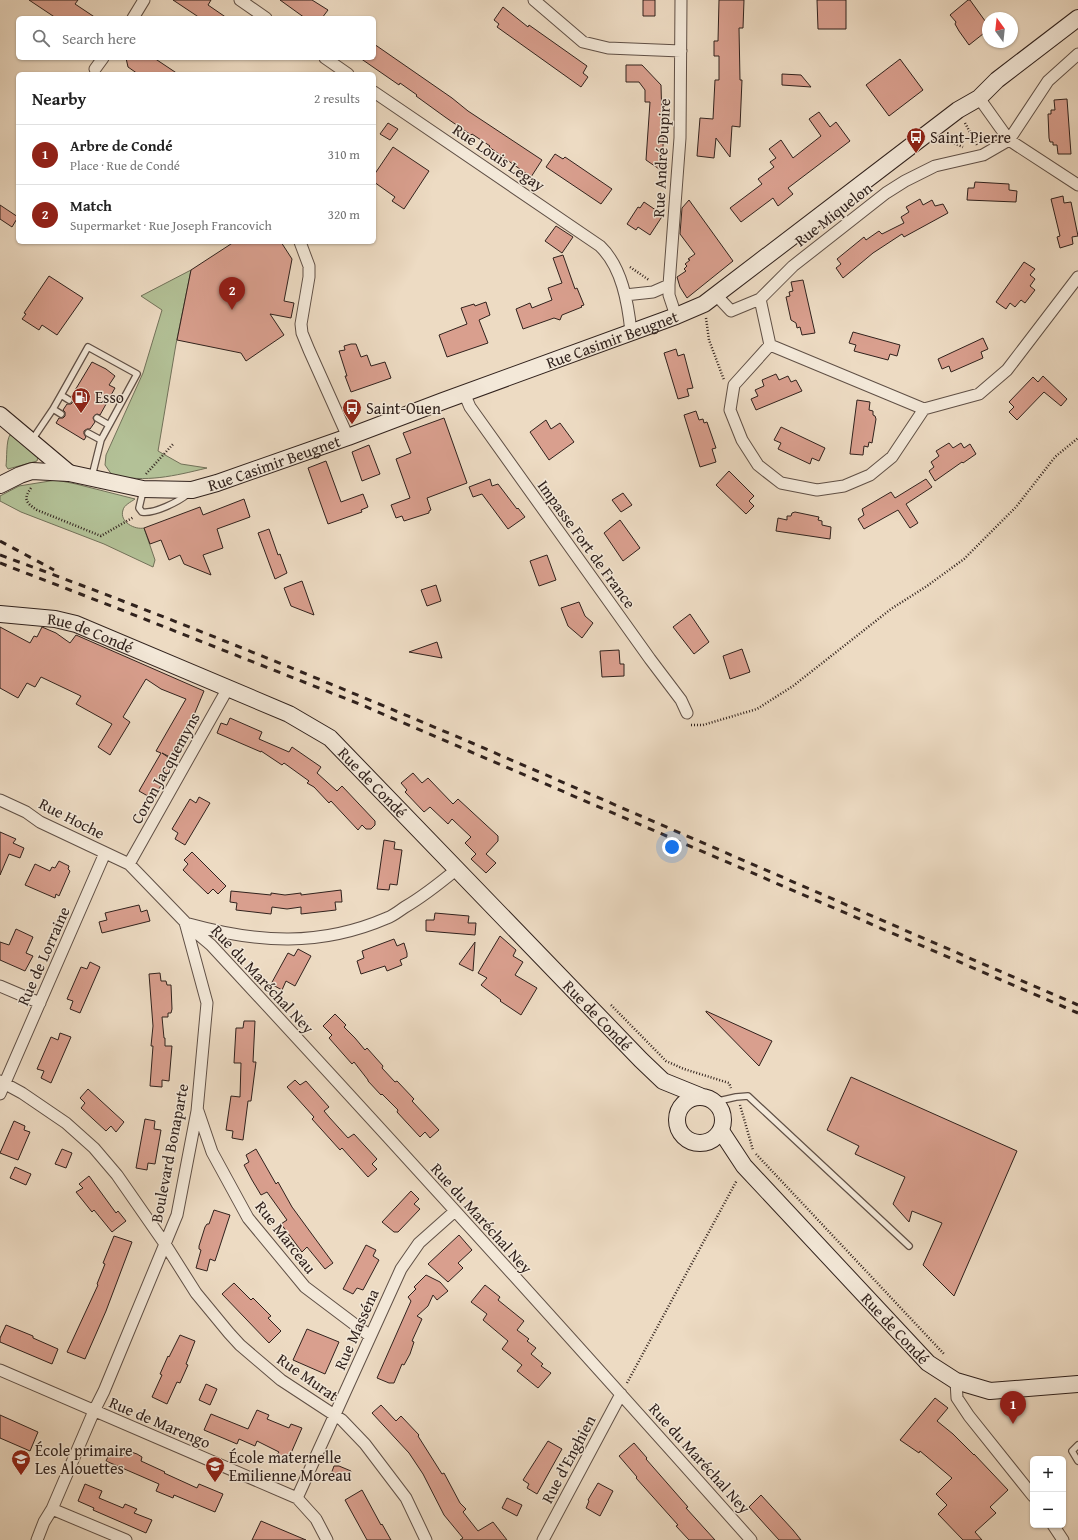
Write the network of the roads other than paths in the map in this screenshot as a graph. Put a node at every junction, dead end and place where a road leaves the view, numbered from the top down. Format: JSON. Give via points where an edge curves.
{"nodes":[{"id":1,"x":144,"y":0,"type":"edge"},
{"id":2,"x":240,"y":0,"type":"edge"},
{"id":3,"x":534,"y":0,"type":"edge"},
{"id":4,"x":681,"y":0,"type":"edge"},
{"id":5,"x":134,"y":16,"type":"edge"},
{"id":6,"x":263,"y":16,"type":"edge"},
{"id":7,"x":1078,"y":18,"type":"edge"},
{"id":8,"x":680,"y":51,"type":"junction"},
{"id":9,"x":1078,"y":54,"type":"edge"},
{"id":10,"x":102,"y":60,"type":"edge"},
{"id":11,"x":327,"y":60,"type":"edge"},
{"id":12,"x":95,"y":69,"type":"dead end"},
{"id":13,"x":344,"y":72,"type":"edge"},
{"id":14,"x":376,"y":93,"type":"edge"},
{"id":15,"x":979,"y":98,"type":"junction"},
{"id":16,"x":1009,"y":140,"type":"junction"},
{"id":17,"x":1078,"y":185,"type":"edge"},
{"id":18,"x":301,"y":244,"type":"edge"},
{"id":19,"x":1078,"y":277,"type":"edge"},
{"id":20,"x":669,"y":285,"type":"junction"},
{"id":21,"x":625,"y":295,"type":"junction"},
{"id":22,"x":710,"y":299,"type":"junction"},
{"id":23,"x":760,"y":299,"type":"junction"},
{"id":24,"x":676,"y":316,"type":"junction"},
{"id":25,"x":631,"y":332,"type":"junction"},
{"id":26,"x":770,"y":345,"type":"junction"},
{"id":27,"x":464,"y":393,"type":"junction"},
{"id":28,"x":61,"y":395,"type":"junction"},
{"id":29,"x":69,"y":400,"type":"dead end"},
{"id":30,"x":53,"y":409,"type":"junction"},
{"id":31,"x":924,"y":409,"type":"junction"},
{"id":32,"x":61,"y":414,"type":"dead end"},
{"id":33,"x":0,"y":415,"type":"edge"},
{"id":34,"x":97,"y":418,"type":"dead end"},
{"id":35,"x":109,"y":425,"type":"junction"},
{"id":36,"x":88,"y":433,"type":"dead end"},
{"id":37,"x":348,"y":437,"type":"junction"},
{"id":38,"x":101,"y":440,"type":"junction"},
{"id":39,"x":31,"y":441,"type":"junction"},
{"id":40,"x":69,"y":473,"type":"junction"},
{"id":41,"x":91,"y":478,"type":"junction"},
{"id":42,"x":0,"y":485,"type":"edge"},
{"id":43,"x":138,"y":488,"type":"junction"},
{"id":44,"x":192,"y":490,"type":"junction"},
{"id":45,"x":0,"y":614,"type":"edge"},
{"id":46,"x":228,"y":688,"type":"junction"},
{"id":47,"x":686,"y":713,"type":"road end"},
{"id":48,"x":0,"y":800,"type":"edge"},
{"id":49,"x":105,"y":853,"type":"junction"},
{"id":50,"x":129,"y":864,"type":"junction"},
{"id":51,"x":457,"y":869,"type":"junction"},
{"id":52,"x":185,"y":922,"type":"junction"},
{"id":53,"x":0,"y":986,"type":"edge"},
{"id":54,"x":40,"y":1003,"type":"junction"},
{"id":55,"x":663,"y":1081,"type":"junction"},
{"id":56,"x":3,"y":1082,"type":"edge"},
{"id":57,"x":0,"y":1094,"type":"edge"},
{"id":58,"x":707,"y":1099,"type":"junction"},
{"id":59,"x":197,"y":1111,"type":"junction"},
{"id":60,"x":678,"y":1113,"type":"junction"},
{"id":61,"x":720,"y":1131,"type":"junction"},
{"id":62,"x":709,"y":1142,"type":"junction"},
{"id":63,"x":744,"y":1166,"type":"junction"},
{"id":64,"x":455,"y":1211,"type":"junction"},
{"id":65,"x":165,"y":1244,"type":"junction"},
{"id":66,"x":910,"y":1246,"type":"dead end"},
{"id":67,"x":370,"y":1336,"type":"junction"},
{"id":68,"x":0,"y":1370,"type":"edge"},
{"id":69,"x":956,"y":1381,"type":"junction"},
{"id":70,"x":1078,"y":1384,"type":"edge"},
{"id":71,"x":621,"y":1394,"type":"junction"},
{"id":72,"x":94,"y":1411,"type":"junction"},
{"id":73,"x":335,"y":1415,"type":"junction"},
{"id":74,"x":1078,"y":1446,"type":"edge"},
{"id":75,"x":1078,"y":1461,"type":"edge"},
{"id":76,"x":1030,"y":1492,"type":"edge"},
{"id":77,"x":297,"y":1498,"type":"junction"},
{"id":78,"x":52,"y":1509,"type":"junction"},
{"id":79,"x":1055,"y":1528,"type":"edge"},
{"id":80,"x":37,"y":1540,"type":"edge"},
{"id":81,"x":126,"y":1540,"type":"edge"},
{"id":82,"x":327,"y":1540,"type":"edge"},
{"id":83,"x":426,"y":1540,"type":"edge"},
{"id":84,"x":543,"y":1540,"type":"edge"},
{"id":85,"x":751,"y":1540,"type":"edge"},
{"id":86,"x":1063,"y":1540,"type":"edge"}],
"edges":[{"from":1,"to":5,"type":"street"},
{"from":2,"to":6,"type":"street"},
{"from":3,"to":8,"type":"street","via":[[583,42],[608,48]]},
{"from":4,"to":8,"type":"street","name":"Rue André Dupire"},
{"from":7,"to":15,"type":"main road","name":"Rue Casimir Beugnet","via":[[997,80]]},
{"from":8,"to":20,"type":"street","name":"Rue André Dupire","via":[[680,138]]},
{"from":9,"to":16,"type":"street","via":[[1048,81]]},
{"from":10,"to":12,"type":"street"},
{"from":11,"to":13,"type":"street"},
{"from":14,"to":21,"type":"street","name":"Rue Louis Legay","via":[[600,246],[606,251],[616,269]]},
{"from":15,"to":16,"type":"street"},
{"from":15,"to":22,"type":"main road","name":"Rue Casimir Beugnet","via":[[958,110]]},
{"from":16,"to":17,"type":"street"},
{"from":16,"to":23,"type":"street","name":"Rue Miquelon","via":[[983,155],[935,166],[886,193],[793,266]]},
{"from":18,"to":37,"type":"street","via":[[309,266],[302,333]]},
{"from":19,"to":31,"type":"street","via":[[1007,370],[979,394]]},
{"from":20,"to":21,"type":"street","via":[[653,292]]},
{"from":20,"to":24,"type":"street","name":"Rue André Dupire","via":[[669,295]]},
{"from":21,"to":25,"type":"street"},
{"from":22,"to":23,"type":"street","name":"Rue Miquelon","via":[[731,311]]},
{"from":22,"to":24,"type":"main road","name":"Rue Casimir Beugnet"},
{"from":23,"to":26,"type":"street"},
{"from":24,"to":25,"type":"main road","name":"Rue Casimir Beugnet"},
{"from":25,"to":27,"type":"main road","name":"Rue Casimir Beugnet"},
{"from":26,"to":31,"type":"street"},
{"from":26,"to":31,"type":"street","via":[[734,385],[730,410],[742,440],[758,465],[781,483],[817,490],[844,486],[870,475],[892,457]]},
{"from":27,"to":37,"type":"main road","name":"Rue Casimir Beugnet"},
{"from":27,"to":47,"type":"street","name":"Impasse Fort de France","via":[[470,407],[681,700]]},
{"from":28,"to":29,"type":"lane"},
{"from":28,"to":30,"type":"lane"},
{"from":28,"to":35,"type":"lane","via":[[88,347],[137,374]]},
{"from":30,"to":32,"type":"lane"},
{"from":30,"to":39,"type":"lane"},
{"from":33,"to":39,"type":"main road"},
{"from":34,"to":35,"type":"lane"},
{"from":35,"to":38,"type":"lane"},
{"from":36,"to":38,"type":"lane"},
{"from":37,"to":44,"type":"main road","name":"Rue Casimir Beugnet"},
{"from":38,"to":41,"type":"lane"},
{"from":39,"to":40,"type":"main road"},
{"from":40,"to":41,"type":"main road","name":"Rue Casimir Beugnet"},
{"from":40,"to":42,"type":"main road","name":"Rue Casimir Beugnet","via":[[32,471]]},
{"from":41,"to":43,"type":"main road","name":"Rue Casimir Beugnet"},
{"from":43,"to":44,"type":"main road","name":"Rue Casimir Beugnet"},
{"from":43,"to":44,"type":"lane","via":[[139,508],[147,513],[179,500]]},
{"from":45,"to":46,"type":"main road","name":"Rue de Condé","via":[[55,619],[76,624]]},
{"from":46,"to":50,"type":"street","name":"Coron Jacquemyns"},
{"from":46,"to":51,"type":"main road","name":"Rue de Condé","via":[[289,714],[330,738]]},
{"from":48,"to":49,"type":"street","name":"Rue Hoche"},
{"from":49,"to":50,"type":"street","name":"Rue Hoche"},
{"from":49,"to":54,"type":"street","name":"Rue de Lorraine"},
{"from":50,"to":52,"type":"street","name":"Boulevard Bonaparte"},
{"from":51,"to":52,"type":"street","via":[[428,893],[388,918],[324,937],[296,940],[245,936]]},
{"from":51,"to":55,"type":"main road","name":"Rue de Condé"},
{"from":52,"to":59,"type":"street","name":"Boulevard Bonaparte","via":[[207,1003]]},
{"from":52,"to":64,"type":"street","name":"Rue du Maréchal Ney","via":[[216,950]]},
{"from":53,"to":54,"type":"street"},
{"from":54,"to":56,"type":"street","name":"Rue de Lorraine"},
{"from":55,"to":58,"type":"main road","name":"Rue de Condé"},
{"from":55,"to":60,"type":"main road","name":"Rue de Condé"},
{"from":56,"to":57,"type":"street","name":"Rue de Lorraine"},
{"from":56,"to":65,"type":"street","name":"Rue Murat","via":[[66,1123],[94,1148],[117,1175]]},
{"from":58,"to":60,"type":"main road","via":[[686,1101]]},
{"from":58,"to":61,"type":"main road","via":[[720,1108],[723,1115]]},
{"from":58,"to":66,"type":"lane","via":[[748,1096]]},
{"from":59,"to":65,"type":"street","name":"Boulevard Bonaparte","via":[[177,1215]]},
{"from":59,"to":67,"type":"street","name":"Rue Marceau","via":[[212,1152],[248,1218],[304,1287]]},
{"from":60,"to":62,"type":"main road","via":[[676,1120],[681,1134],[693,1142]]},
{"from":61,"to":62,"type":"main road"},
{"from":61,"to":63,"type":"main road","name":"Rue de Condé"},
{"from":62,"to":63,"type":"main road","name":"Rue de Condé"},
{"from":63,"to":69,"type":"main road","name":"Rue de Condé","via":[[928,1363]]},
{"from":64,"to":67,"type":"street","name":"Rue Masséna","via":[[419,1243],[401,1269]]},
{"from":64,"to":71,"type":"street","name":"Rue du Maréchal Ney"},
{"from":65,"to":72,"type":"street","name":"Boulevard Bonaparte"},
{"from":65,"to":73,"type":"street","name":"Rue Murat","via":[[196,1293],[240,1345],[281,1380]]},
{"from":67,"to":73,"type":"street","name":"Rue Masséna"},
{"from":68,"to":72,"type":"street","name":"Rue de Marengo"},
{"from":69,"to":70,"type":"main road","name":"Rue de Condé","via":[[990,1391]]},
{"from":69,"to":76,"type":"street","via":[[957,1398]]},
{"from":71,"to":84,"type":"street","name":"Rue d'Enghien"},
{"from":71,"to":85,"type":"street","name":"Rue du Maréchal Ney"},
{"from":72,"to":77,"type":"street","name":"Rue de Marengo"},
{"from":72,"to":78,"type":"street","name":"Boulevard Bonaparte"},
{"from":73,"to":77,"type":"street","name":"Rue Masséna"},
{"from":73,"to":83,"type":"street","name":"Rue Murat","via":[[365,1444],[406,1498]]},
{"from":74,"to":75,"type":"lane","via":[[1072,1451]]},
{"from":77,"to":82,"type":"street","name":"Rue de Marengo","via":[[316,1519]]},
{"from":78,"to":80,"type":"street","name":"Boulevard Bonaparte"},
{"from":78,"to":81,"type":"street"},
{"from":79,"to":86,"type":"street"}]}
